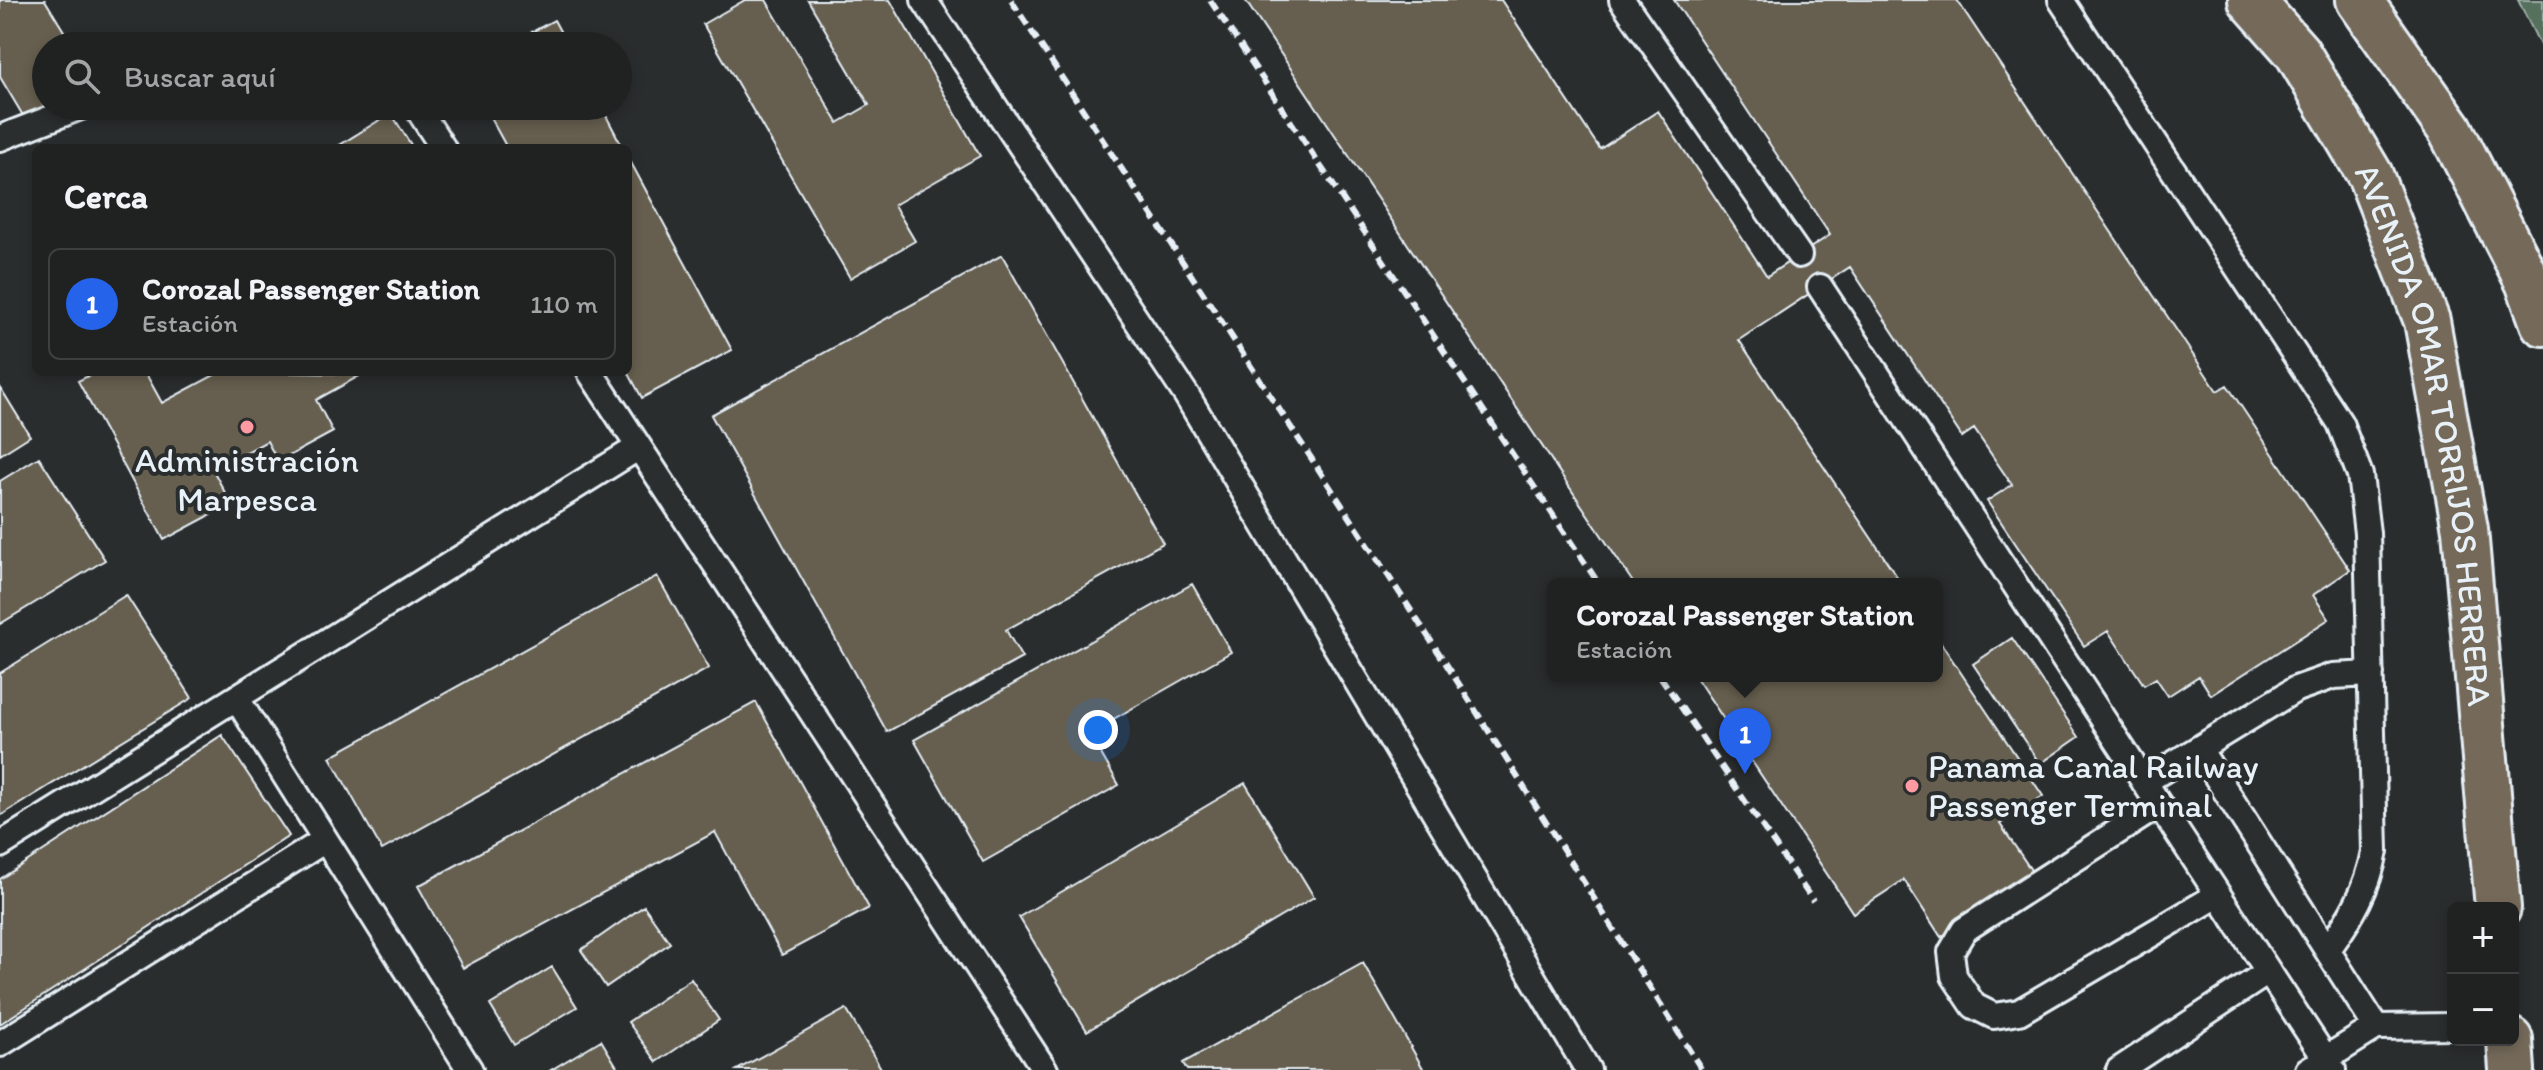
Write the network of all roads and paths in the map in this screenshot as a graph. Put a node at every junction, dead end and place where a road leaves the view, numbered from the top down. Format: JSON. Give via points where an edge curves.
{"nodes":[{"id":1,"x":924,"y":0,"type":"edge"},
{"id":2,"x":1622,"y":0,"type":"edge"},
{"id":3,"x":2061,"y":0,"type":"edge"},
{"id":4,"x":2251,"y":0,"type":"edge"},
{"id":5,"x":2359,"y":0,"type":"edge"},
{"id":6,"x":47,"y":120,"type":"edge"},
{"id":7,"x":425,"y":120,"type":"edge"},
{"id":8,"x":0,"y":138,"type":"edge"},
{"id":9,"x":440,"y":144,"type":"edge"},
{"id":10,"x":1799,"y":255,"type":"dead end"},
{"id":11,"x":1820,"y":287,"type":"dead end"},
{"id":12,"x":2543,"y":323,"type":"edge"},
{"id":13,"x":593,"y":376,"type":"edge"},
{"id":14,"x":639,"y":447,"type":"junction"},
{"id":15,"x":2371,"y":674,"type":"junction"},
{"id":16,"x":237,"y":699,"type":"junction"},
{"id":17,"x":2199,"y":749,"type":"junction"},
{"id":18,"x":2144,"y":782,"type":"junction"},
{"id":19,"x":2159,"y":805,"type":"junction"},
{"id":20,"x":325,"y":840,"type":"junction"},
{"id":21,"x":0,"y":845,"type":"edge"},
{"id":22,"x":2218,"y":895,"type":"junction"},
{"id":23,"x":2497,"y":902,"type":"edge"},
{"id":24,"x":2329,"y":948,"type":"junction"},
{"id":25,"x":2268,"y":972,"type":"junction"},
{"id":26,"x":2447,"y":1026,"type":"edge"},
{"id":27,"x":2376,"y":1027,"type":"junction"},
{"id":28,"x":0,"y":1044,"type":"edge"},
{"id":29,"x":2510,"y":1046,"type":"edge"},
{"id":30,"x":1035,"y":1066,"type":"edge"},
{"id":31,"x":2322,"y":1066,"type":"edge"},
{"id":32,"x":470,"y":1070,"type":"edge"},
{"id":33,"x":1588,"y":1070,"type":"edge"},
{"id":34,"x":2119,"y":1070,"type":"edge"},
{"id":35,"x":2512,"y":1070,"type":"edge"}],
"edges":[{"from":1,"to":33,"type":"lane","via":[[1187,396]]},
{"from":2,"to":10,"type":"lane"},
{"from":3,"to":15,"type":"lane","via":[[2340,423],[2360,475]]},
{"from":4,"to":23,"type":"main road","name":"AVENIDA OMAR TORRIJOS HERRERA","via":[[2297,52],[2370,175],[2427,321],[2465,529]]},
{"from":5,"to":12,"type":"main road","via":[[2450,129],[2528,282]]},
{"from":6,"to":8,"type":"lane"},
{"from":7,"to":9,"type":"lane"},
{"from":11,"to":18,"type":"lane"},
{"from":13,"to":14,"type":"lane"},
{"from":14,"to":16,"type":"lane"},
{"from":14,"to":30,"type":"lane"},
{"from":15,"to":17,"type":"lane","via":[[2333,676],[2296,689]]},
{"from":15,"to":24,"type":"lane","via":[[2375,851],[2355,911]]},
{"from":16,"to":20,"type":"lane"},
{"from":16,"to":21,"type":"lane"},
{"from":17,"to":18,"type":"lane"},
{"from":17,"to":24,"type":"lane"},
{"from":18,"to":19,"type":"lane"},
{"from":19,"to":22,"type":"lane"},
{"from":19,"to":22,"type":"lane","via":[[1964,930],[1951,952],[1954,976],[1974,1006],[1994,1016],[2019,1012]]},
{"from":20,"to":28,"type":"lane"},
{"from":20,"to":32,"type":"lane"},
{"from":22,"to":25,"type":"lane"},
{"from":24,"to":27,"type":"lane"},
{"from":25,"to":31,"type":"lane"},
{"from":25,"to":34,"type":"lane"},
{"from":26,"to":27,"type":"lane"},
{"from":27,"to":31,"type":"lane"},
{"from":29,"to":35,"type":"main road"}]}
